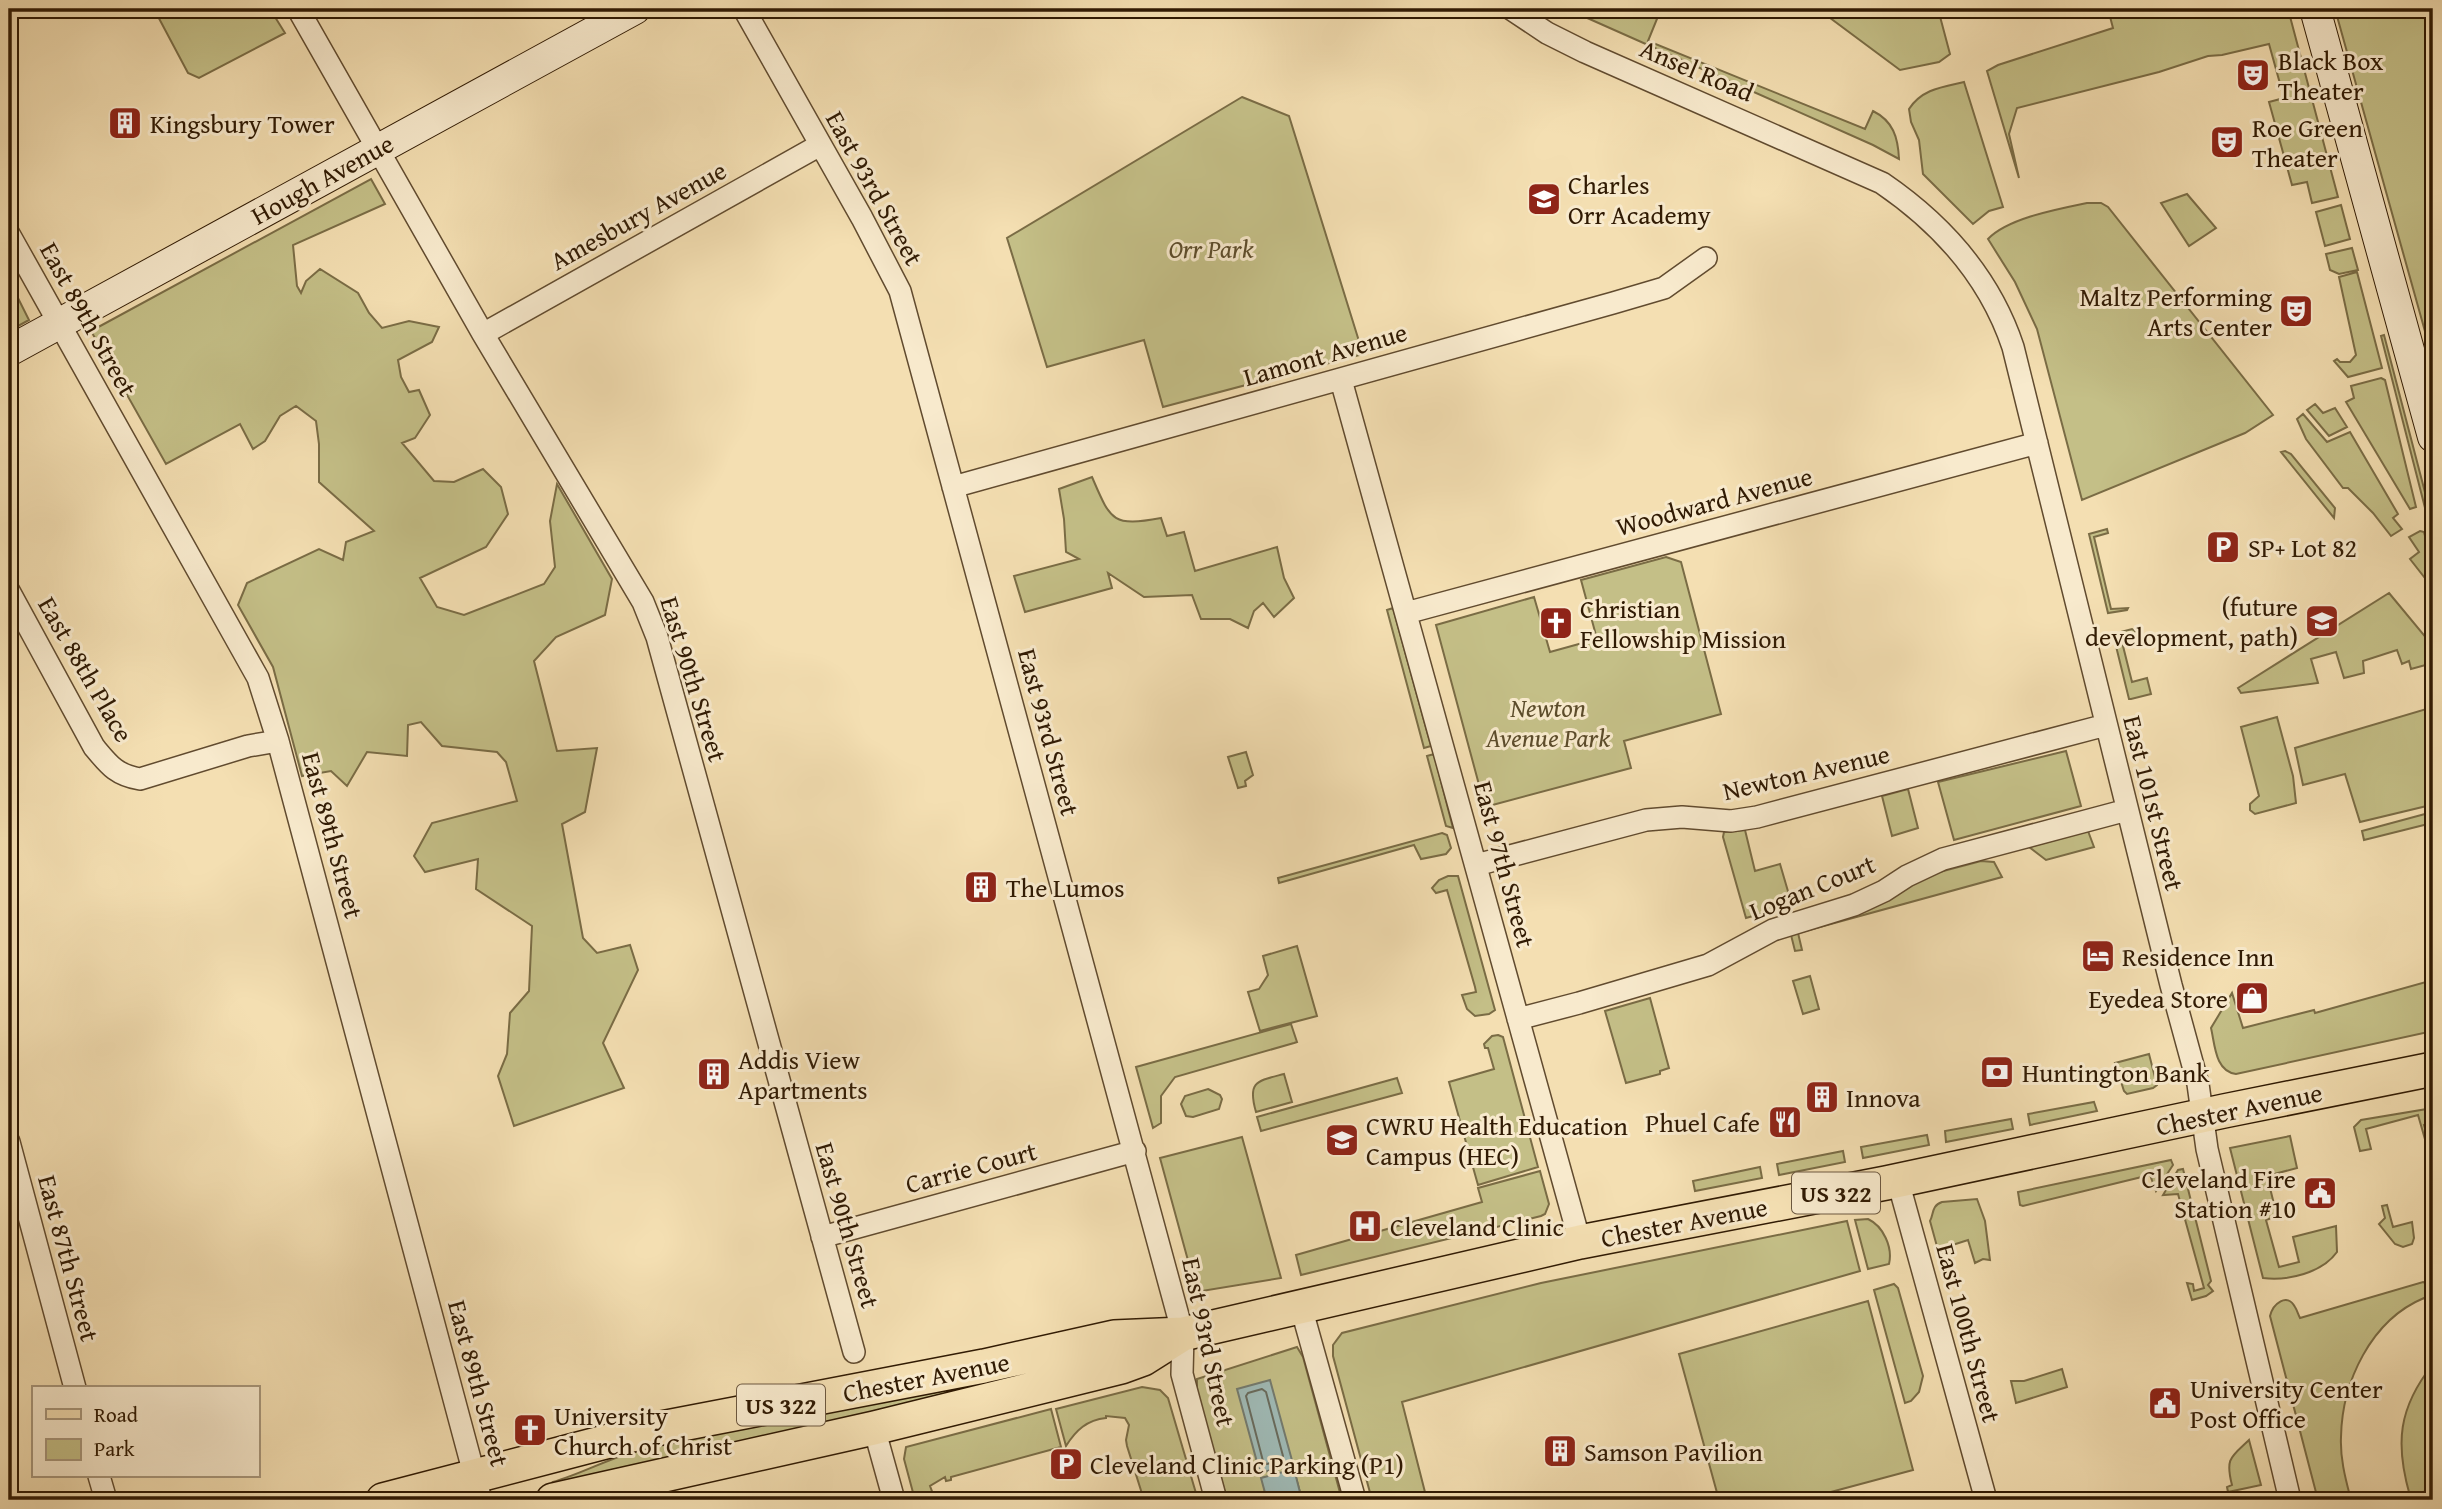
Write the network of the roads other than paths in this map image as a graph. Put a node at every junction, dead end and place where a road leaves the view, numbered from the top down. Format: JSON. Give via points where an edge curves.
{"nodes":[{"id":1,"x":298,"y":9,"type":"edge"},
{"id":2,"x":635,"y":9,"type":"edge"},
{"id":3,"x":744,"y":9,"type":"edge"},
{"id":4,"x":1511,"y":9,"type":"edge"},
{"id":5,"x":2315,"y":9,"type":"edge"},
{"id":6,"x":820,"y":145,"type":"junction"},
{"id":7,"x":379,"y":148,"type":"junction"},
{"id":8,"x":1866,"y":174,"type":"joint"},
{"id":9,"x":9,"y":234,"type":"edge"},
{"id":10,"x":1706,"y":258,"type":"dead end"},
{"id":11,"x":59,"y":324,"type":"junction"},
{"id":12,"x":483,"y":334,"type":"junction"},
{"id":13,"x":9,"y":351,"type":"edge"},
{"id":14,"x":1341,"y":380,"type":"junction"},
{"id":15,"x":2433,"y":437,"type":"edge"},
{"id":16,"x":2037,"y":443,"type":"junction"},
{"id":17,"x":953,"y":487,"type":"junction"},
{"id":18,"x":9,"y":591,"type":"edge"},
{"id":19,"x":1406,"y":613,"type":"junction"},
{"id":20,"x":2106,"y":725,"type":"junction"},
{"id":21,"x":278,"y":741,"type":"junction"},
{"id":22,"x":2127,"y":810,"type":"junction"},
{"id":23,"x":1476,"y":865,"type":"junction"},
{"id":24,"x":1518,"y":1019,"type":"junction"},
{"id":25,"x":2433,"y":1069,"type":"edge"},
{"id":26,"x":2201,"y":1117,"type":"junction"},
{"id":27,"x":9,"y":1142,"type":"edge"},
{"id":28,"x":1135,"y":1151,"type":"junction"},
{"id":29,"x":1898,"y":1181,"type":"junction"},
{"id":30,"x":822,"y":1237,"type":"junction"},
{"id":31,"x":1580,"y":1242,"type":"junction"},
{"id":32,"x":1301,"y":1307,"type":"junction"},
{"id":33,"x":1184,"y":1334,"type":"junction"},
{"id":34,"x":854,"y":1352,"type":"dead end"},
{"id":35,"x":74,"y":1386,"type":"edge"},
{"id":36,"x":874,"y":1428,"type":"junction"},
{"id":37,"x":100,"y":1478,"type":"edge"},
{"id":38,"x":478,"y":1488,"type":"edge"},
{"id":39,"x":106,"y":1500,"type":"edge"},
{"id":40,"x":383,"y":1500,"type":"edge"},
{"id":41,"x":553,"y":1500,"type":"edge"},
{"id":42,"x":894,"y":1500,"type":"edge"},
{"id":43,"x":1216,"y":1500,"type":"edge"},
{"id":44,"x":1355,"y":1500,"type":"edge"},
{"id":45,"x":1986,"y":1500,"type":"edge"},
{"id":46,"x":2290,"y":1500,"type":"edge"}],
"edges":[{"from":1,"to":7,"type":"street","name":"East 90th Street"},
{"from":2,"to":7,"type":"street","name":"Hough Avenue"},
{"from":3,"to":6,"type":"street","name":"East 93rd Street"},
{"from":4,"to":8,"type":"street","name":"Ansel Road","via":[[1585,52]]},
{"from":5,"to":15,"type":"street"},
{"from":6,"to":12,"type":"street","name":"Amesbury Avenue"},
{"from":6,"to":17,"type":"street","name":"East 93rd Street","via":[[900,291]]},
{"from":7,"to":11,"type":"street","name":"Hough Avenue"},
{"from":7,"to":12,"type":"street","name":"East 90th Street"},
{"from":8,"to":16,"type":"street","name":"East 101st Street","via":[[1898,194],[1950,239],[1986,287],[2009,335]]},
{"from":9,"to":11,"type":"street","name":"East 89th Street"},
{"from":10,"to":14,"type":"street","name":"Lamont Avenue","via":[[1664,288]]},
{"from":11,"to":13,"type":"street","name":"Hough Avenue"},
{"from":11,"to":21,"type":"street","name":"East 89th Street","via":[[258,678]]},
{"from":12,"to":30,"type":"street","name":"East 90th Street","via":[[643,602],[657,637]]},
{"from":14,"to":17,"type":"street","name":"Lamont Avenue"},
{"from":14,"to":19,"type":"street","name":"East 97th Street"},
{"from":16,"to":19,"type":"street","name":"Woodward Avenue"},
{"from":16,"to":20,"type":"street","name":"East 101st Street"},
{"from":17,"to":28,"type":"street","name":"East 93rd Street"},
{"from":18,"to":21,"type":"street","name":"East 88th Place","via":[[94,747],[124,776],[140,779]]},
{"from":19,"to":23,"type":"street","name":"East 97th Street"},
{"from":20,"to":22,"type":"street","name":"East 101st Street"},
{"from":20,"to":23,"type":"street","name":"Newton Avenue","via":[[1757,817],[1646,820]]},
{"from":21,"to":38,"type":"street","name":"East 89th Street"},
{"from":22,"to":24,"type":"street","name":"Logan Court","via":[[1942,859],[1854,905],[1773,930],[1708,965]]},
{"from":22,"to":26,"type":"street","name":"East 101st Street","via":[[2198,1084]]},
{"from":23,"to":24,"type":"street","name":"East 97th Street"},
{"from":24,"to":31,"type":"street","name":"East 97th Street"},
{"from":25,"to":26,"type":"main road","name":"Chester Avenue","number":"US 322"},
{"from":26,"to":29,"type":"main road","name":"Chester Avenue","number":"US 322"},
{"from":26,"to":46,"type":"street","name":"East 101st Street"},
{"from":27,"to":35,"type":"street","name":"East 87th Street"},
{"from":28,"to":30,"type":"street","name":"Carrie Court"},
{"from":28,"to":33,"type":"street","name":"East 93rd Street"},
{"from":29,"to":31,"type":"main road","name":"Chester Avenue","number":"US 322"},
{"from":29,"to":45,"type":"street","name":"East 100th Street"},
{"from":30,"to":34,"type":"street","name":"East 90th Street"},
{"from":31,"to":32,"type":"main road","name":"Chester Avenue","number":"US 322"},
{"from":32,"to":33,"type":"main road","name":"Chester Avenue","number":"US 322"},
{"from":32,"to":44,"type":"street"},
{"from":33,"to":36,"type":"main road","name":"Chester Avenue","number":"US 322","via":[[1121,1367]]},
{"from":33,"to":38,"type":"main road","name":"Chester Avenue","number":"US 322","via":[[1114,1337],[651,1430]]},
{"from":33,"to":43,"type":"street","name":"East 93rd Street","via":[[1182,1374]]},
{"from":36,"to":41,"type":"main road","name":"Chester Avenue","number":"US 322"},
{"from":36,"to":42,"type":"street"},
{"from":37,"to":39,"type":"street"},
{"from":38,"to":40,"type":"main road","name":"Chester Avenue","number":"US 322"}]}
